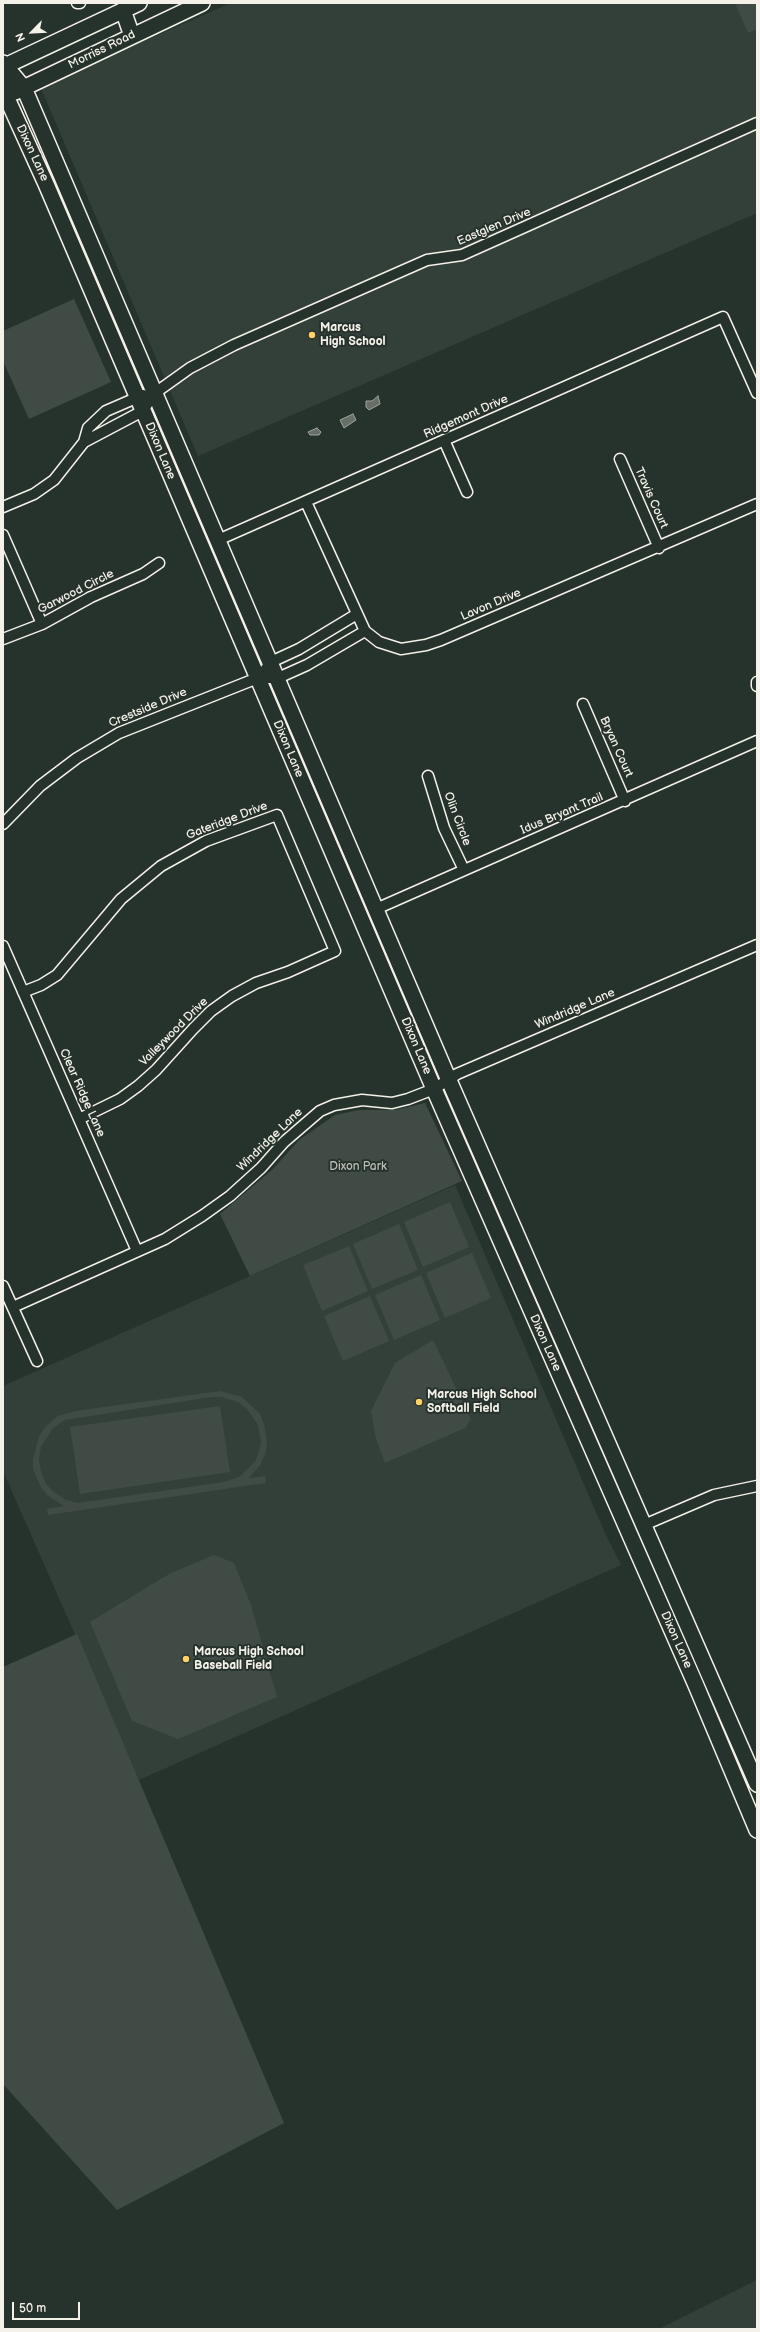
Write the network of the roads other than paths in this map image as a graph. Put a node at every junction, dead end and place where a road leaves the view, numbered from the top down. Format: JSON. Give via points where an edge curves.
{"nodes":[{"id":1,"x":139,"y":3,"type":"edge"},
{"id":2,"x":202,"y":3,"type":"edge"},
{"id":3,"x":123,"y":10,"type":"junction"},
{"id":4,"x":132,"y":36,"type":"junction"},
{"id":5,"x":3,"y":65,"type":"edge"},
{"id":6,"x":24,"y":88,"type":"junction"},
{"id":7,"x":5,"y":97,"type":"edge"},
{"id":8,"x":757,"y":123,"type":"edge"},
{"id":9,"x":61,"y":178,"type":"junction"},
{"id":10,"x":46,"y":184,"type":"junction"},
{"id":11,"x":128,"y":330,"type":"junction"},
{"id":12,"x":112,"y":337,"type":"junction"},
{"id":13,"x":155,"y":393,"type":"junction"},
{"id":14,"x":757,"y":393,"type":"edge"},
{"id":15,"x":140,"y":403,"type":"junction"},
{"id":16,"x":444,"y":440,"type":"junction"},
{"id":17,"x":84,"y":442,"type":"junction"},
{"id":18,"x":620,"y":459,"type":"dead end"},
{"id":19,"x":467,"y":492,"type":"dead end"},
{"id":20,"x":306,"y":502,"type":"junction"},
{"id":21,"x":757,"y":504,"type":"edge"},
{"id":22,"x":3,"y":507,"type":"edge"},
{"id":23,"x":3,"y":535,"type":"edge"},
{"id":24,"x":218,"y":540,"type":"junction"},
{"id":25,"x":659,"y":548,"type":"junction"},
{"id":26,"x":159,"y":563,"type":"dead end"},
{"id":27,"x":357,"y":614,"type":"junction"},
{"id":28,"x":42,"y":624,"type":"junction"},
{"id":29,"x":365,"y":631,"type":"junction"},
{"id":30,"x":3,"y":638,"type":"edge"},
{"id":31,"x":271,"y":662,"type":"junction"},
{"id":32,"x":258,"y":678,"type":"junction"},
{"id":33,"x":278,"y":678,"type":"junction"},
{"id":34,"x":757,"y":682,"type":"edge"},
{"id":35,"x":757,"y":686,"type":"edge"},
{"id":36,"x":583,"y":704,"type":"dead end"},
{"id":37,"x":757,"y":742,"type":"edge"},
{"id":38,"x":428,"y":776,"type":"dead end"},
{"id":39,"x":625,"y":801,"type":"junction"},
{"id":40,"x":3,"y":824,"type":"edge"},
{"id":41,"x":464,"y":870,"type":"junction"},
{"id":42,"x":376,"y":909,"type":"junction"},
{"id":43,"x":757,"y":945,"type":"edge"},
{"id":44,"x":3,"y":946,"type":"edge"},
{"id":45,"x":335,"y":951,"type":"joint"},
{"id":46,"x":23,"y":992,"type":"junction"},
{"id":47,"x":448,"y":1078,"type":"junction"},
{"id":48,"x":434,"y":1089,"type":"junction"},
{"id":49,"x":79,"y":1119,"type":"junction"},
{"id":50,"x":137,"y":1251,"type":"junction"},
{"id":51,"x":3,"y":1286,"type":"edge"},
{"id":52,"x":13,"y":1307,"type":"junction"},
{"id":53,"x":37,"y":1361,"type":"dead end"},
{"id":54,"x":757,"y":1486,"type":"edge"},
{"id":55,"x":644,"y":1524,"type":"junction"},
{"id":56,"x":714,"y":1686,"type":"junction"},
{"id":57,"x":699,"y":1692,"type":"junction"},
{"id":58,"x":757,"y":1784,"type":"edge"},
{"id":59,"x":757,"y":1830,"type":"edge"}],
"edges":[{"from":1,"to":3,"type":"main road"},
{"from":2,"to":4,"type":"main road","name":"Morriss Road"},
{"from":3,"to":4,"type":"main road"},
{"from":3,"to":5,"type":"main road"},
{"from":4,"to":6,"type":"main road","name":"Morriss Road"},
{"from":5,"to":6,"type":"main road","name":"Dixon Lane"},
{"from":5,"to":7,"type":"main road","name":"Dixon Lane"},
{"from":6,"to":7,"type":"main road","name":"Morriss Road"},
{"from":6,"to":9,"type":"main road","name":"Dixon Lane"},
{"from":7,"to":10,"type":"main road","name":"Dixon Lane"},
{"from":8,"to":13,"type":"street","name":"Eastglen Drive","via":[[462,255],[427,260],[234,345],[196,364]]},
{"from":9,"to":10,"type":"main road"},
{"from":9,"to":11,"type":"main road","name":"Dixon Lane"},
{"from":10,"to":12,"type":"main road","name":"Dixon Lane"},
{"from":11,"to":12,"type":"main road"},
{"from":11,"to":13,"type":"main road","name":"Dixon Lane"},
{"from":12,"to":15,"type":"main road","name":"Dixon Lane"},
{"from":13,"to":15,"type":"street","name":"Eastglen Drive"},
{"from":13,"to":15,"type":"street","name":"Eastglen Drive"},
{"from":13,"to":24,"type":"main road","name":"Dixon Lane"},
{"from":14,"to":16,"type":"street","name":"Ridgemont Drive","via":[[723,317]]},
{"from":15,"to":17,"type":"street","name":"Eastglen Drive"},
{"from":15,"to":17,"type":"street","name":"Eastglen Drive","via":[[106,411],[88,428]]},
{"from":15,"to":32,"type":"main road","name":"Dixon Lane"},
{"from":16,"to":19,"type":"street"},
{"from":16,"to":20,"type":"street","name":"Ridgemont Drive"},
{"from":17,"to":22,"type":"street","name":"Eastglen Drive","via":[[54,480],[34,494]]},
{"from":18,"to":25,"type":"street","name":"Travis Court"},
{"from":20,"to":24,"type":"street","name":"Ridgemont Drive"},
{"from":20,"to":27,"type":"street","name":"Lavon Drive"},
{"from":21,"to":25,"type":"street","name":"Lavon Drive"},
{"from":23,"to":28,"type":"street"},
{"from":24,"to":31,"type":"main road","name":"Dixon Lane"},
{"from":25,"to":29,"type":"street","name":"Lavon Drive","via":[[426,645],[401,648],[379,642]]},
{"from":26,"to":28,"type":"street","name":"Garwood Circle","via":[[143,574]]},
{"from":27,"to":29,"type":"street","name":"Lavon Drive"},
{"from":27,"to":31,"type":"street","via":[[299,649]]},
{"from":28,"to":30,"type":"street","name":"Garwood Circle"},
{"from":29,"to":33,"type":"street","via":[[307,665]]},
{"from":31,"to":32,"type":"street"},
{"from":31,"to":33,"type":"main road","name":"Dixon Lane"},
{"from":32,"to":33,"type":"street"},
{"from":32,"to":40,"type":"street","name":"Crestside Drive","via":[[119,733],[77,758],[40,786]]},
{"from":32,"to":48,"type":"main road","name":"Dixon Lane"},
{"from":33,"to":42,"type":"main road","name":"Dixon Lane"},
{"from":34,"to":35,"type":"street"},
{"from":36,"to":39,"type":"street","name":"Bryan Court"},
{"from":37,"to":39,"type":"street","name":"Idus Bryant Trail"},
{"from":38,"to":41,"type":"street","name":"Olin Circle","via":[[444,828]]},
{"from":39,"to":41,"type":"street","name":"Idus Bryant Trail"},
{"from":41,"to":42,"type":"street","name":"Idus Bryant Trail"},
{"from":42,"to":47,"type":"main road","name":"Dixon Lane"},
{"from":43,"to":47,"type":"street","name":"Windridge Lane"},
{"from":44,"to":46,"type":"street","name":"Clear Ridge Lane"},
{"from":45,"to":46,"type":"street","name":"Gateridge Drive","via":[[277,815],[206,841],[161,866],[121,899],[57,975]]},
{"from":45,"to":49,"type":"street","name":"Valleywood Drive","via":[[256,983],[232,996],[193,1028],[156,1070],[138,1086],[120,1099]]},
{"from":46,"to":49,"type":"street","name":"Clear Ridge Lane"},
{"from":47,"to":48,"type":"street","name":"Windridge Lane"},
{"from":47,"to":55,"type":"main road","name":"Dixon Lane"},
{"from":48,"to":50,"type":"street","name":"Windridge Lane","via":[[392,1103],[362,1100],[334,1105],[320,1112],[284,1142],[261,1168],[230,1196],[165,1238]]},
{"from":48,"to":57,"type":"main road","name":"Dixon Lane"},
{"from":49,"to":50,"type":"street","name":"Clear Ridge Lane"},
{"from":50,"to":52,"type":"street","name":"Windridge Lane"},
{"from":51,"to":52,"type":"street"},
{"from":52,"to":53,"type":"street"},
{"from":54,"to":55,"type":"street","via":[[714,1495]]},
{"from":55,"to":56,"type":"main road","name":"Dixon Lane"},
{"from":56,"to":57,"type":"main road"},
{"from":56,"to":58,"type":"main road","name":"Dixon Lane"},
{"from":57,"to":59,"type":"main road","name":"Dixon Lane"}]}
